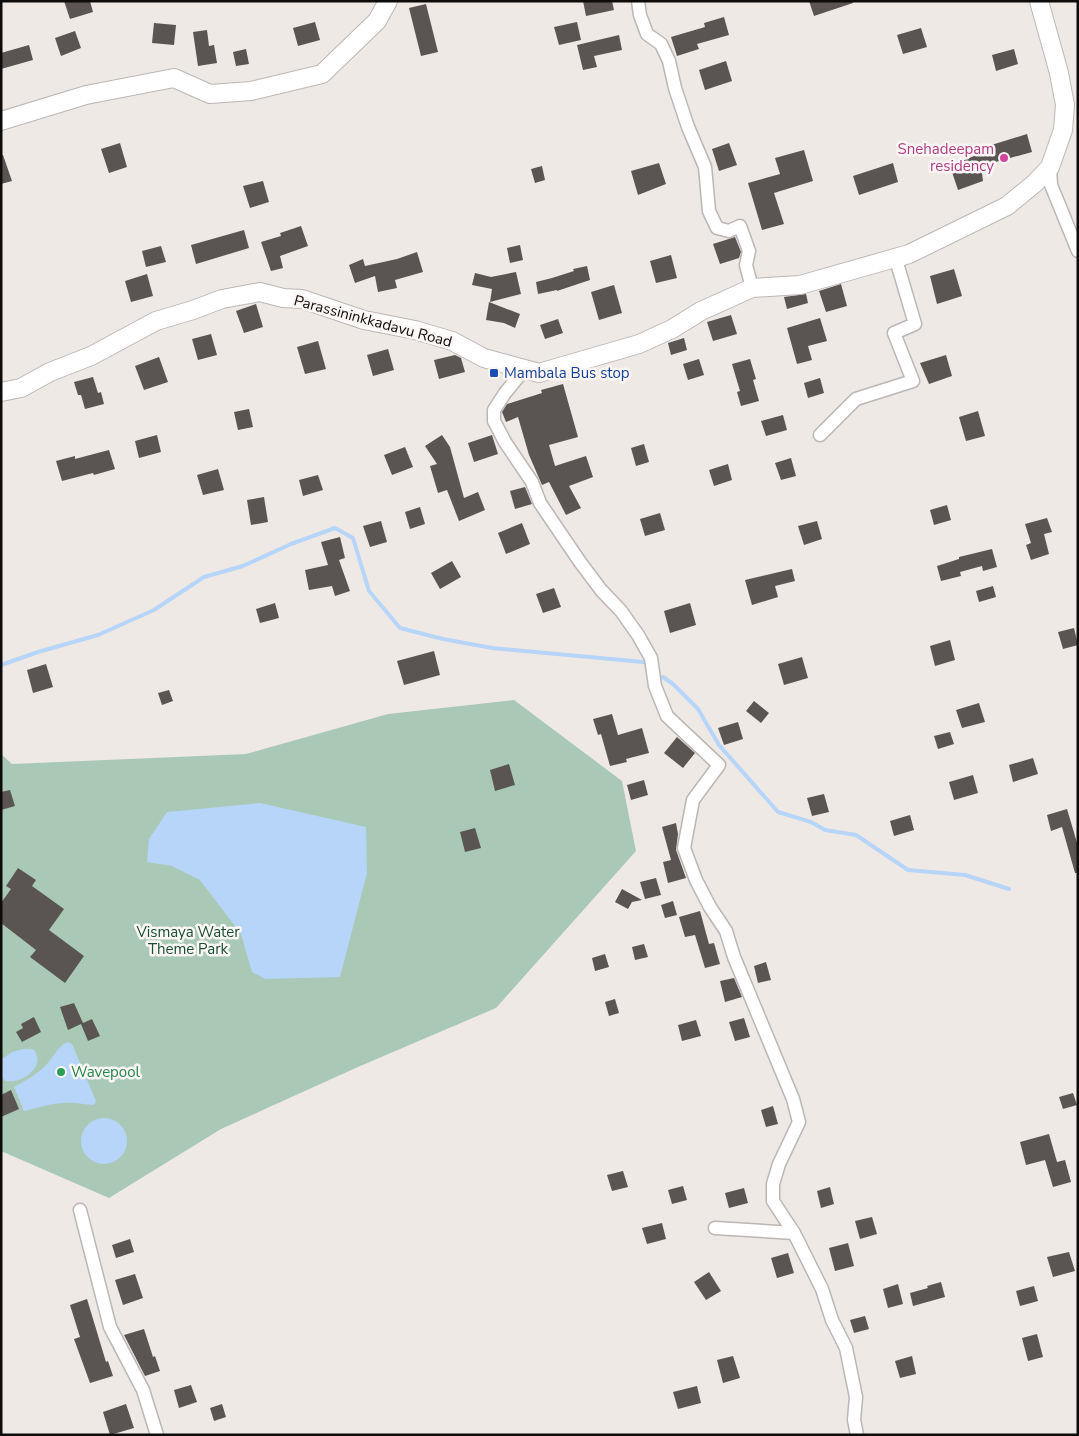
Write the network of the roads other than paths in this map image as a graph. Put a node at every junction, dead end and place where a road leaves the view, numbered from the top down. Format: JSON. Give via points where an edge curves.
{"nodes":[{"id":1,"x":388,"y":1,"type":"edge"},
{"id":2,"x":638,"y":1,"type":"edge"},
{"id":3,"x":1039,"y":1,"type":"edge"},
{"id":4,"x":1,"y":121,"type":"edge"},
{"id":5,"x":1050,"y":166,"type":"junction"},
{"id":6,"x":1078,"y":250,"type":"edge"},
{"id":7,"x":910,"y":254,"type":"junction"},
{"id":8,"x":752,"y":288,"type":"junction"},
{"id":9,"x":524,"y":370,"type":"junction"},
{"id":10,"x":1,"y":392,"type":"edge"},
{"id":11,"x":820,"y":435,"type":"dead end"},
{"id":12,"x":80,"y":1210,"type":"dead end"},
{"id":13,"x":715,"y":1228,"type":"dead end"},
{"id":14,"x":794,"y":1233,"type":"junction"},
{"id":15,"x":157,"y":1435,"type":"edge"},
{"id":16,"x":857,"y":1435,"type":"edge"}],
"edges":[{"from":1,"to":4,"type":"main road","via":[[377,21],[322,74],[250,91],[210,94],[174,78],[86,95]]},
{"from":2,"to":8,"type":"street","via":[[647,34],[660,44],[669,60],[688,127],[705,167],[709,211],[717,228],[729,231],[740,226],[746,238],[749,251],[746,265]]},
{"from":3,"to":5,"type":"main road","name":"Parassininkkadavu Road","via":[[1065,105],[1063,130]]},
{"from":5,"to":6,"type":"street","via":[[1051,185]]},
{"from":5,"to":7,"type":"main road","name":"Parassininkkadavu Road","via":[[1008,206]]},
{"from":7,"to":8,"type":"main road","name":"Parassininkkadavu Road","via":[[800,286]]},
{"from":7,"to":11,"type":"street","via":[[897,263],[915,324],[894,333],[913,381],[856,399]]},
{"from":8,"to":9,"type":"main road","name":"Parassininkkadavu Road","via":[[701,310],[672,329],[638,344],[539,373]]},
{"from":9,"to":10,"type":"main road","name":"Parassininkkadavu Road","via":[[484,358],[452,341],[415,330],[364,320],[302,299],[260,292],[222,298],[156,321],[91,356],[21,388]]},
{"from":9,"to":14,"type":"street","via":[[494,410],[494,421],[532,482],[540,504],[580,562],[638,635],[651,658],[655,686],[667,716],[719,765],[693,800],[684,848],[696,880],[726,931],[793,1099],[799,1122],[779,1164],[773,1184],[773,1201]]},
{"from":12,"to":15,"type":"street","via":[[110,1327],[143,1390]]},
{"from":13,"to":14,"type":"street"},
{"from":14,"to":16,"type":"street","via":[[846,1348],[856,1397],[854,1420]]}]}
